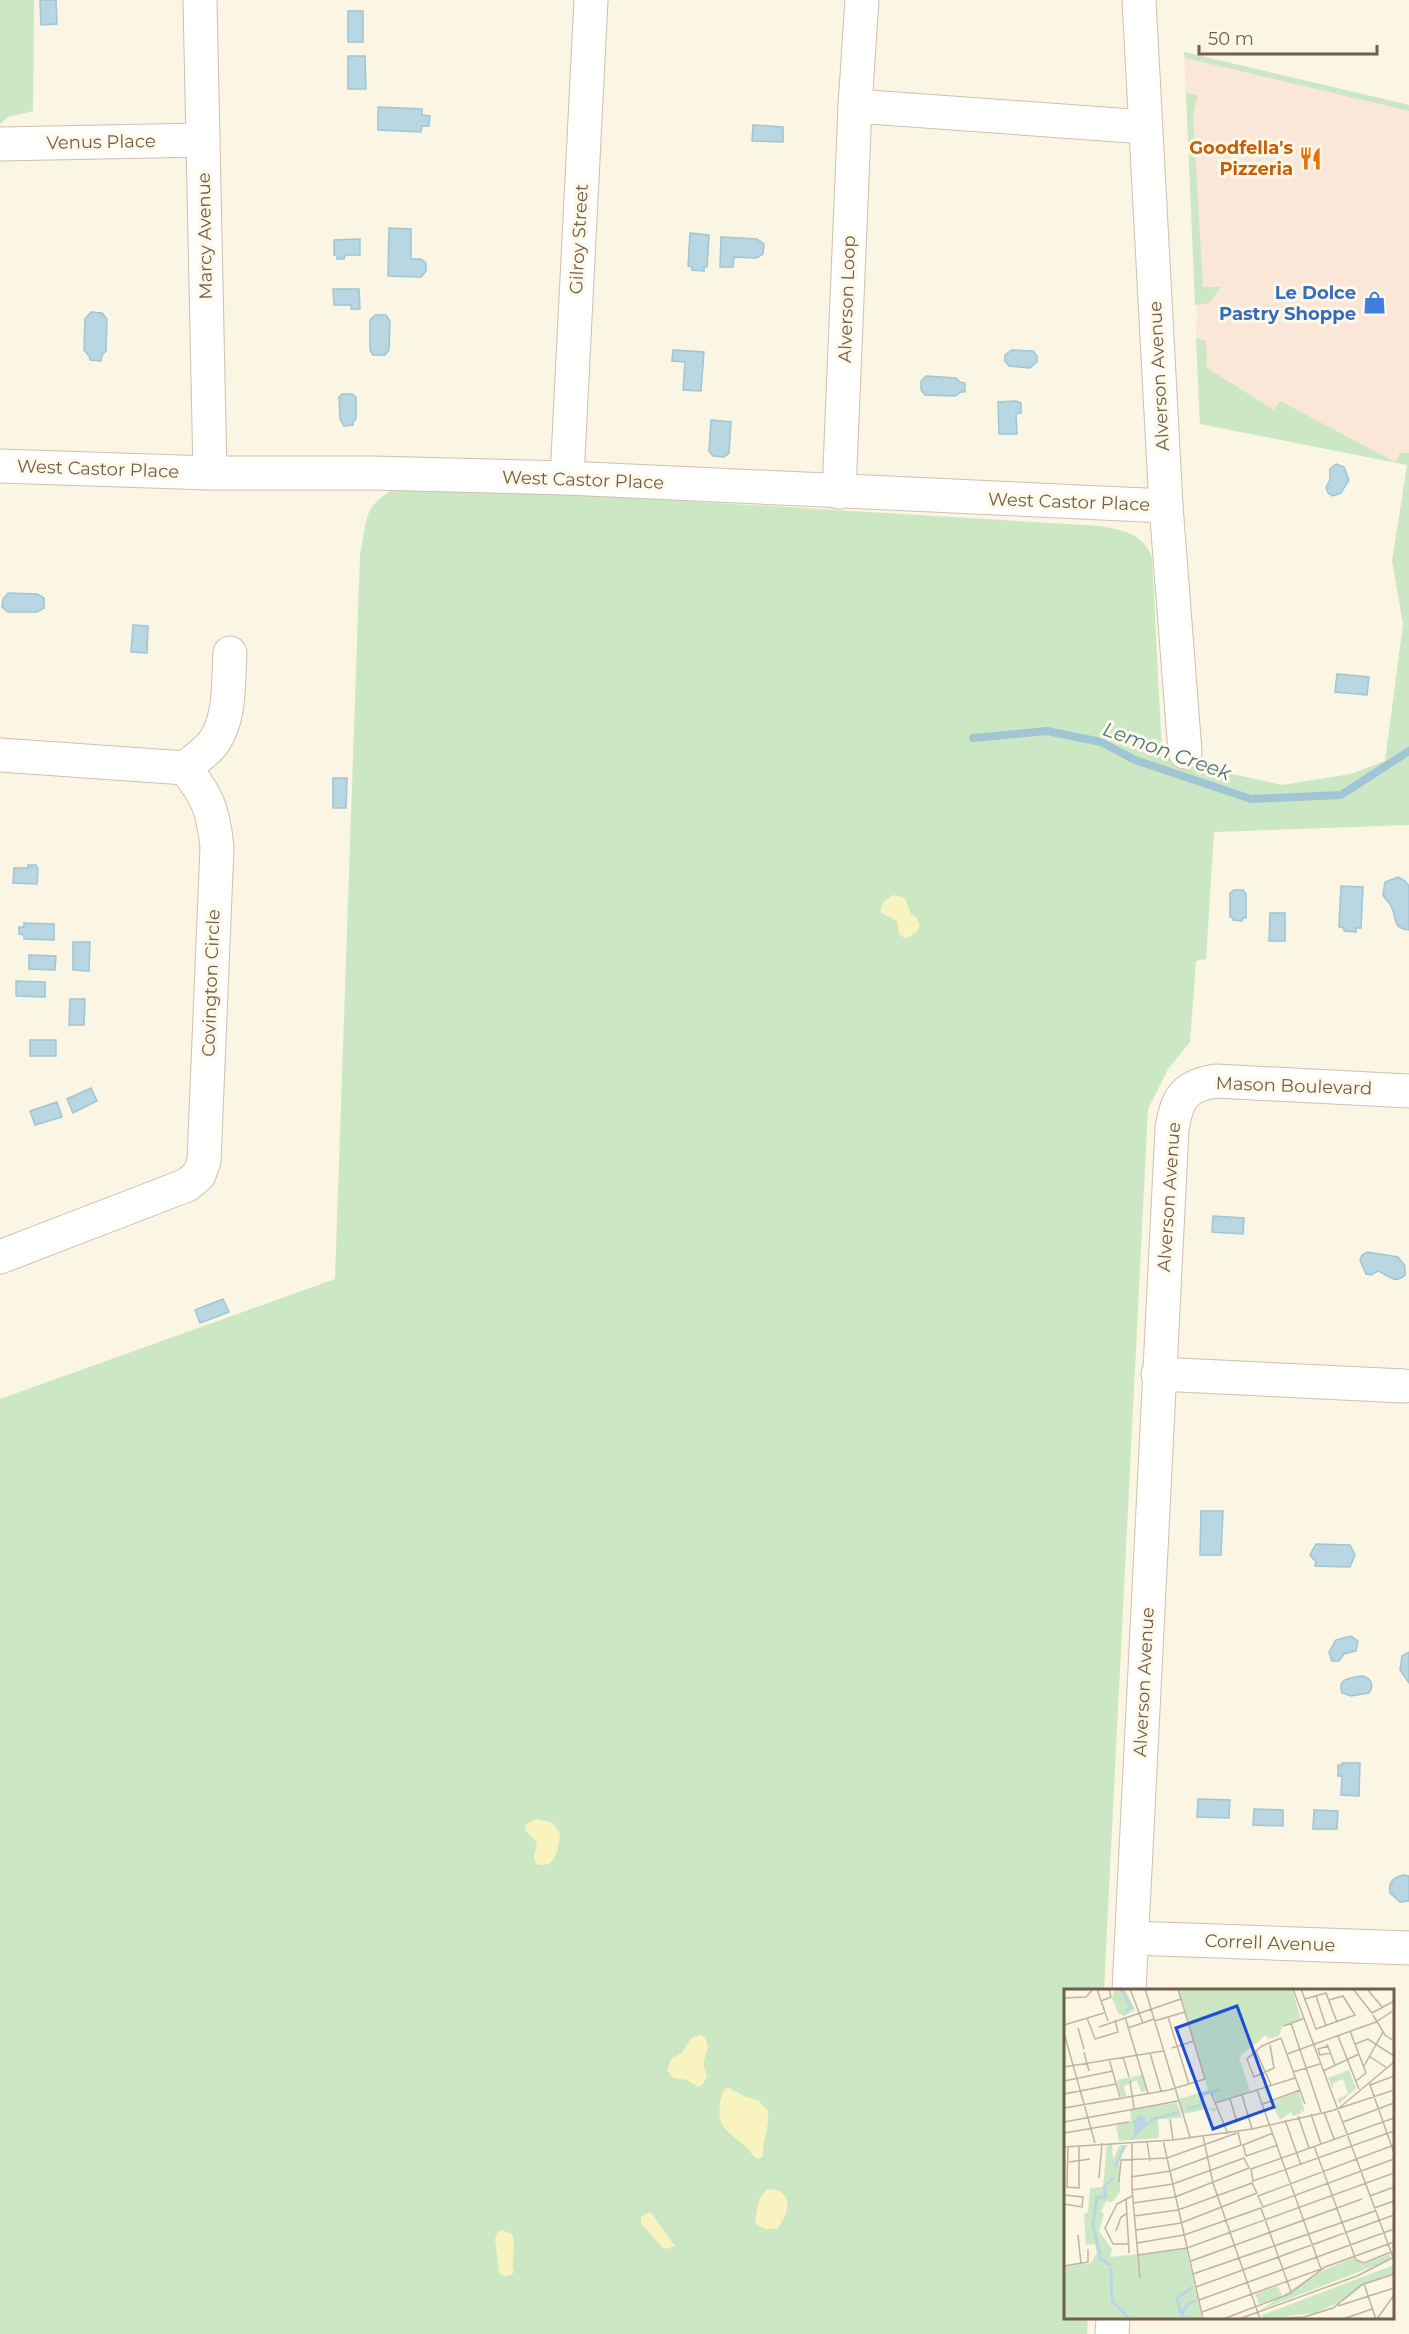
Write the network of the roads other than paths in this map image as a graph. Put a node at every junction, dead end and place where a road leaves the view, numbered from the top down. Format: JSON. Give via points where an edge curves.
{"nodes":[{"id":1,"x":200,"y":0,"type":"edge"},
{"id":2,"x":591,"y":0,"type":"edge"},
{"id":3,"x":862,"y":0,"type":"edge"},
{"id":4,"x":1139,"y":0,"type":"edge"},
{"id":5,"x":855,"y":106,"type":"junction"},
{"id":6,"x":1145,"y":127,"type":"junction"},
{"id":7,"x":203,"y":141,"type":"junction"},
{"id":8,"x":0,"y":144,"type":"edge"},
{"id":9,"x":0,"y":466,"type":"edge"},
{"id":10,"x":210,"y":473,"type":"junction"},
{"id":11,"x":567,"y":478,"type":"junction"},
{"id":12,"x":839,"y":492,"type":"junction"},
{"id":13,"x":1166,"y":506,"type":"junction"},
{"id":14,"x":230,"y":653,"type":"dead end"},
{"id":15,"x":1185,"y":752,"type":"dead end"},
{"id":16,"x":0,"y":755,"type":"edge"},
{"id":17,"x":185,"y":768,"type":"junction"},
{"id":18,"x":1409,"y":1091,"type":"edge"},
{"id":19,"x":1183,"y":1094,"type":"joint"},
{"id":20,"x":0,"y":1257,"type":"edge"},
{"id":21,"x":1158,"y":1374,"type":"junction"},
{"id":22,"x":1404,"y":1386,"type":"dead end"},
{"id":23,"x":1132,"y":1938,"type":"junction"},
{"id":24,"x":1409,"y":1948,"type":"edge"},
{"id":25,"x":1129,"y":1989,"type":"edge"},
{"id":26,"x":1113,"y":2319,"type":"edge"},
{"id":27,"x":1112,"y":2334,"type":"edge"}],
"edges":[{"from":1,"to":7,"type":"street","name":"Marcy Avenue"},
{"from":2,"to":11,"type":"street","name":"Gilroy Street"},
{"from":3,"to":5,"type":"street","name":"Alverson Loop"},
{"from":4,"to":6,"type":"street","name":"Alverson Avenue"},
{"from":5,"to":6,"type":"street"},
{"from":5,"to":12,"type":"street","name":"Alverson Loop"},
{"from":6,"to":13,"type":"street","name":"Alverson Avenue"},
{"from":7,"to":8,"type":"street","name":"Venus Place"},
{"from":7,"to":10,"type":"street","name":"Marcy Avenue"},
{"from":9,"to":10,"type":"street","name":"West Castor Place"},
{"from":10,"to":11,"type":"street","name":"West Castor Place"},
{"from":11,"to":12,"type":"street","name":"West Castor Place"},
{"from":12,"to":13,"type":"street","name":"West Castor Place"},
{"from":13,"to":15,"type":"street","name":"Alverson Avenue"},
{"from":14,"to":17,"type":"street","via":[[226,713],[221,729],[213,744]]},
{"from":16,"to":17,"type":"street"},
{"from":17,"to":20,"type":"street","name":"Covington Circle","via":[[202,790],[213,816],[217,847],[204,1161],[199,1175],[187,1185]]},
{"from":18,"to":19,"type":"street","name":"Mason Boulevard","via":[[1216,1081],[1199,1083]]},
{"from":19,"to":21,"type":"street","name":"Alverson Avenue","via":[[1172,1129]]},
{"from":21,"to":22,"type":"street"},
{"from":21,"to":23,"type":"street","name":"Alverson Avenue"},
{"from":23,"to":24,"type":"street","name":"Correll Avenue"},
{"from":23,"to":25,"type":"street","name":"Alverson Avenue"},
{"from":26,"to":27,"type":"street"}]}
